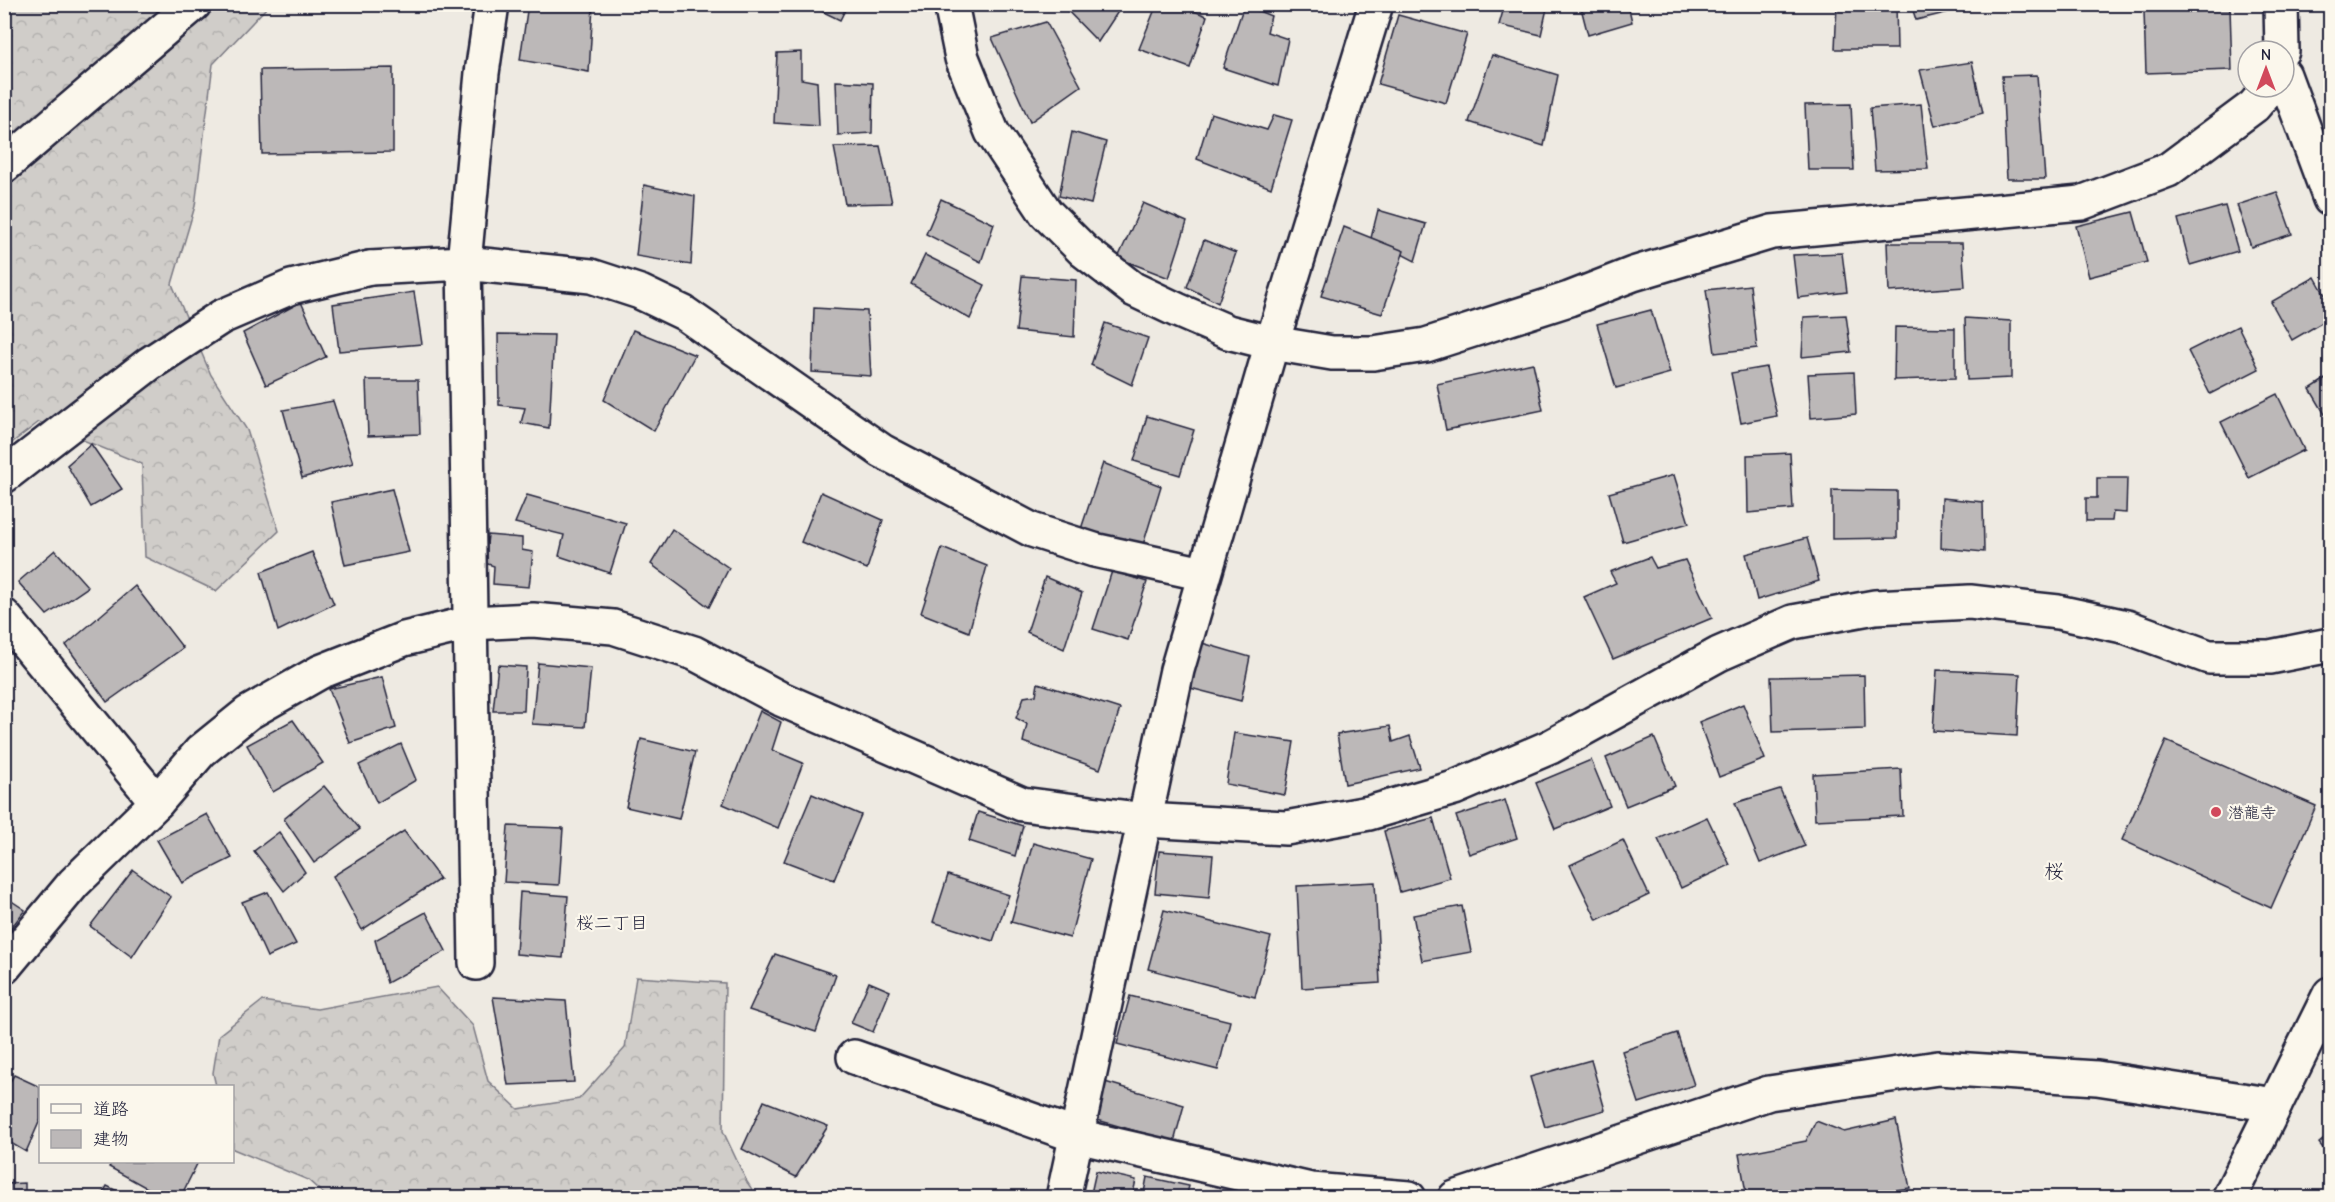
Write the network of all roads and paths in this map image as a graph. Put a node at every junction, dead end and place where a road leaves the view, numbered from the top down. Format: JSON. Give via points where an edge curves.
{"nodes":[{"id":1,"x":194,"y":4,"type":"edge"},
{"id":2,"x":492,"y":4,"type":"edge"},
{"id":3,"x":951,"y":4,"type":"edge"},
{"id":4,"x":1376,"y":4,"type":"edge"},
{"id":5,"x":2281,"y":4,"type":"edge"},
{"id":6,"x":2282,"y":39,"type":"edge"},
{"id":7,"x":2260,"y":99,"type":"edge"},
{"id":8,"x":2293,"y":99,"type":"edge"},
{"id":9,"x":4,"y":166,"type":"edge"},
{"id":10,"x":2331,"y":199,"type":"edge"},
{"id":11,"x":464,"y":263,"type":"junction"},
{"id":12,"x":1272,"y":343,"type":"junction"},
{"id":13,"x":4,"y":476,"type":"edge"},
{"id":14,"x":1204,"y":574,"type":"junction"},
{"id":15,"x":4,"y":616,"type":"edge"},
{"id":16,"x":470,"y":624,"type":"junction"},
{"id":17,"x":2331,"y":645,"type":"edge"},
{"id":18,"x":157,"y":802,"type":"junction"},
{"id":19,"x":1145,"y":820,"type":"junction"},
{"id":20,"x":476,"y":963,"type":"dead end"},
{"id":21,"x":4,"y":967,"type":"edge"},
{"id":22,"x":2331,"y":994,"type":"edge"},
{"id":23,"x":854,"y":1057,"type":"dead end"},
{"id":24,"x":2275,"y":1105,"type":"junction"},
{"id":25,"x":1077,"y":1136,"type":"junction"},
{"id":26,"x":1063,"y":1197,"type":"edge"},
{"id":27,"x":1409,"y":1197,"type":"edge"},
{"id":28,"x":1455,"y":1197,"type":"edge"},
{"id":29,"x":2229,"y":1197,"type":"edge"}],
"edges":[{"from":1,"to":9,"type":"street"},
{"from":2,"to":11,"type":"street"},
{"from":3,"to":12,"type":"street","via":[[962,58],[992,132],[1046,213],[1084,251],[1133,289],[1228,332]]},
{"from":4,"to":12,"type":"street"},
{"from":5,"to":6,"type":"street"},
{"from":7,"to":12,"type":"street","via":[[2168,171],[2081,202],[1772,232],[1633,274],[1426,345],[1373,353],[1332,353]]},
{"from":8,"to":10,"type":"street"},
{"from":11,"to":13,"type":"street","via":[[370,268],[291,287],[221,317],[149,364]]},
{"from":11,"to":14,"type":"street","via":[[591,276],[640,292],[684,313],[882,451],[1032,530],[1094,550]]},
{"from":11,"to":16,"type":"street"},
{"from":12,"to":14,"type":"street"},
{"from":14,"to":19,"type":"street","via":[[1177,670]]},
{"from":15,"to":18,"type":"street"},
{"from":16,"to":18,"type":"street","via":[[404,639],[320,672],[248,713],[201,751]]},
{"from":16,"to":19,"type":"street","via":[[533,620],[613,627],[694,653],[781,699],[1022,804]]},
{"from":16,"to":20,"type":"street"},
{"from":17,"to":19,"type":"street","via":[[2270,657],[2209,657],[2127,627],[2058,612],[1971,602],[1875,608],[1793,622],[1719,654],[1550,747],[1454,788],[1369,813],[1286,828]]},
{"from":18,"to":21,"type":"street","via":[[74,883]]},
{"from":19,"to":25,"type":"street"},
{"from":22,"to":24,"type":"street"},
{"from":23,"to":25,"type":"street"},
{"from":24,"to":28,"type":"street","via":[[2097,1078],[1938,1068],[1770,1093]]},
{"from":24,"to":29,"type":"street"},
{"from":25,"to":26,"type":"street"},
{"from":25,"to":27,"type":"street","via":[[1311,1190]]}]}
